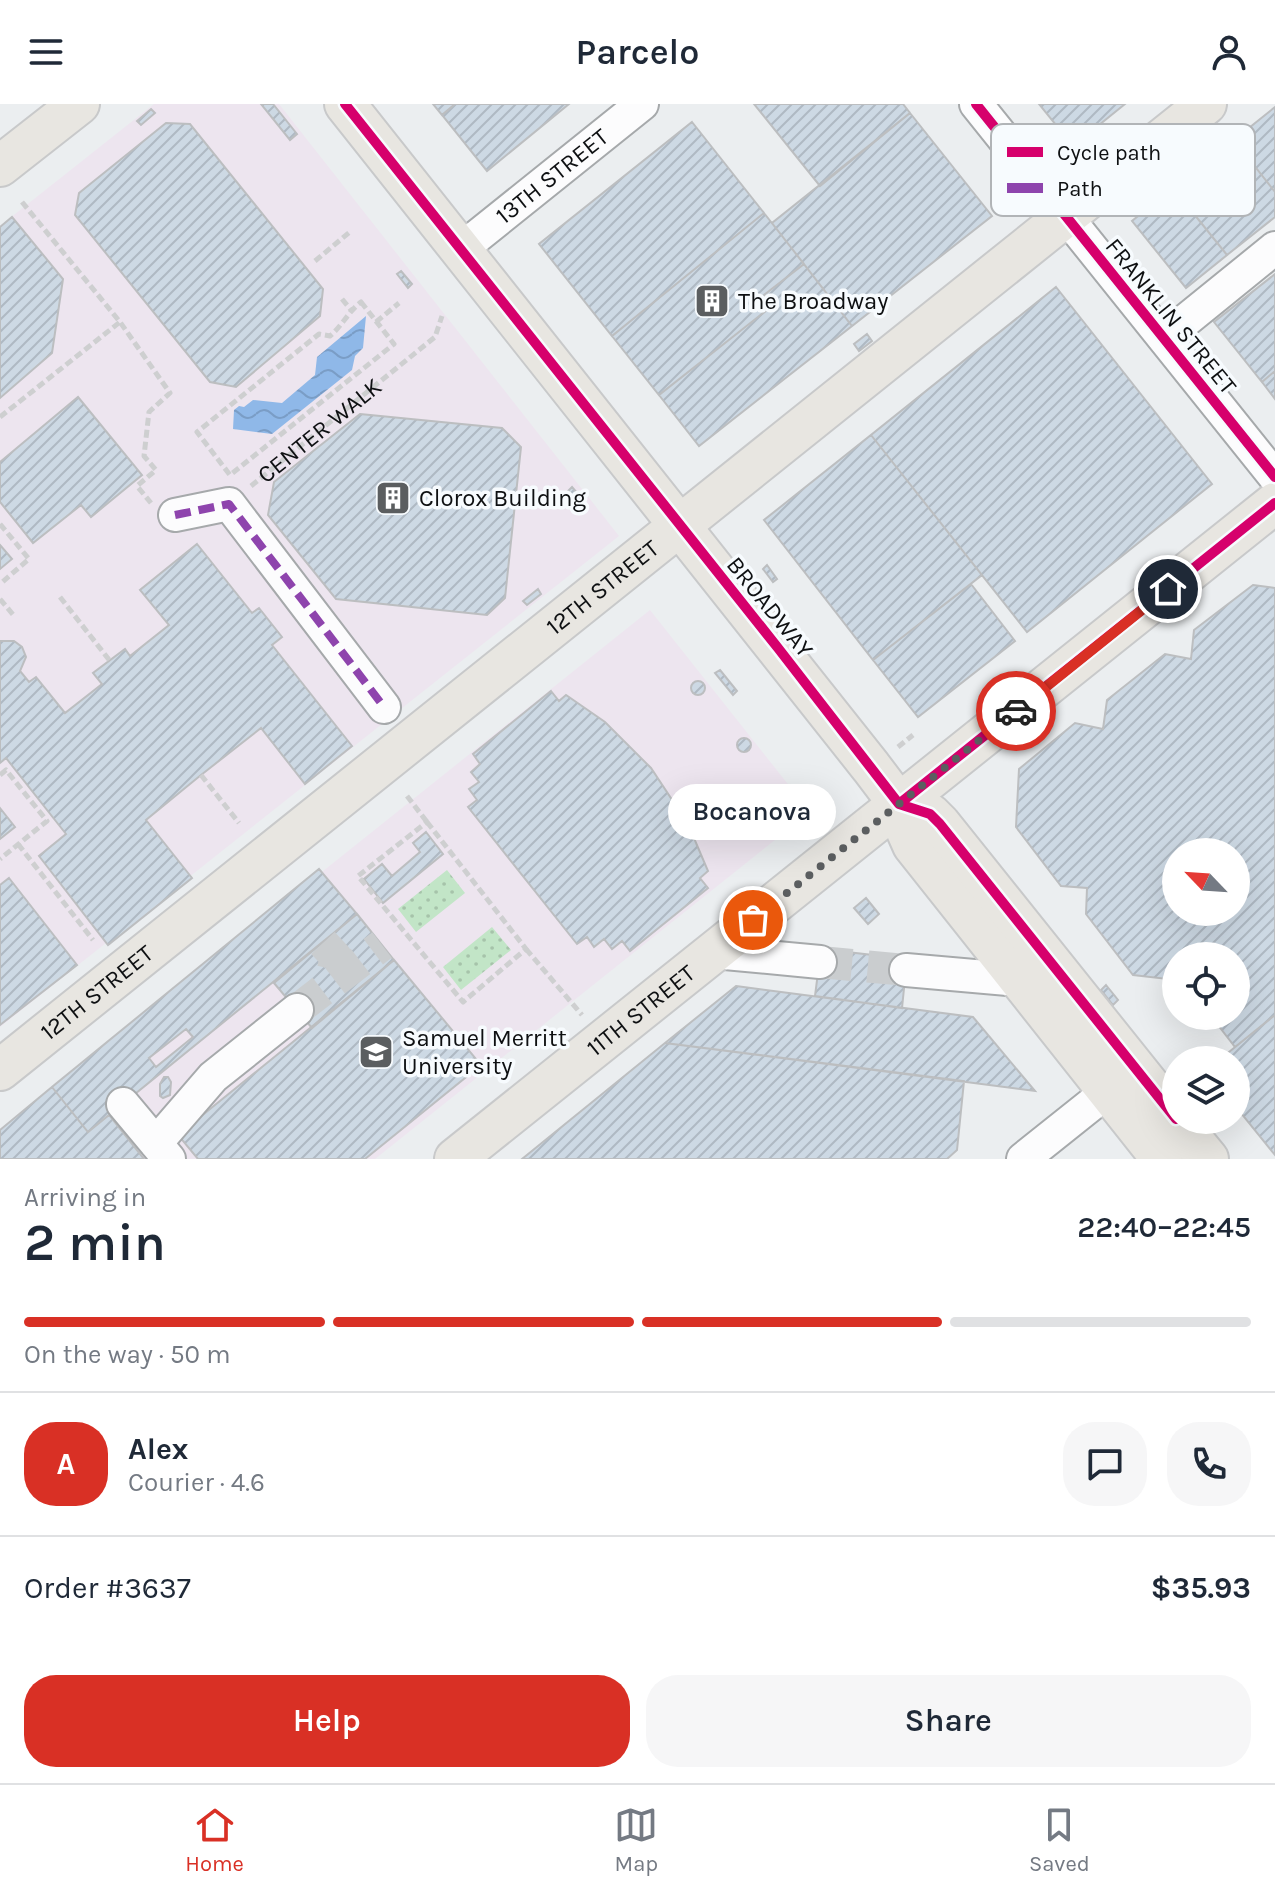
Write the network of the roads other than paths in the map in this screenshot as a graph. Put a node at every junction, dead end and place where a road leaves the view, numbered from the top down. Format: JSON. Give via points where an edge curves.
{"nodes":[{"id":1,"x":79,"y":104,"type":"edge"},
{"id":2,"x":345,"y":104,"type":"edge"},
{"id":3,"x":642,"y":104,"type":"edge"},
{"id":4,"x":976,"y":104,"type":"edge"},
{"id":5,"x":1206,"y":104,"type":"edge"},
{"id":6,"x":992,"y":124,"type":"edge"},
{"id":7,"x":1181,"y":124,"type":"edge"},
{"id":8,"x":0,"y":166,"type":"edge"},
{"id":9,"x":1066,"y":217,"type":"joint"},
{"id":10,"x":1275,"y":248,"type":"edge"},
{"id":11,"x":460,"y":250,"type":"junction"},
{"id":12,"x":1164,"y":338,"type":"junction"},
{"id":13,"x":1275,"y":477,"type":"edge"},
{"id":14,"x":1275,"y":503,"type":"edge"},
{"id":15,"x":175,"y":515,"type":"dead end"},
{"id":16,"x":679,"y":526,"type":"junction"},
{"id":17,"x":384,"y":707,"type":"dead end"},
{"id":18,"x":899,"y":804,"type":"junction"},
{"id":19,"x":714,"y":952,"type":"junction"},
{"id":20,"x":820,"y":962,"type":"tunnel mouth"},
{"id":21,"x":906,"y":970,"type":"tunnel mouth"},
{"id":22,"x":1019,"y":980,"type":"junction"},
{"id":23,"x":297,"y":1010,"type":"tunnel mouth"},
{"id":24,"x":0,"y":1070,"type":"edge"},
{"id":25,"x":1122,"y":1080,"type":"junction"},
{"id":26,"x":123,"y":1104,"type":"dead end"},
{"id":27,"x":1162,"y":1110,"type":"edge"},
{"id":28,"x":1187,"y":1134,"type":"edge"},
{"id":29,"x":163,"y":1151,"type":"edge"},
{"id":30,"x":455,"y":1159,"type":"edge"},
{"id":31,"x":1023,"y":1159,"type":"edge"},
{"id":32,"x":1162,"y":1159,"type":"edge"},
{"id":33,"x":1208,"y":1159,"type":"edge"}],
"edges":[{"from":1,"to":8,"type":"main road"},
{"from":2,"to":11,"type":"main road","name":"BROADWAY"},
{"from":3,"to":11,"type":"street","name":"13TH STREET"},
{"from":4,"to":6,"type":"street","name":"FRANKLIN STREET"},
{"from":5,"to":7,"type":"main road","name":"12TH STREET"},
{"from":9,"to":12,"type":"street","name":"FRANKLIN STREET"},
{"from":9,"to":16,"type":"main road","name":"12TH STREET"},
{"from":10,"to":12,"type":"street"},
{"from":11,"to":16,"type":"main road","name":"BROADWAY"},
{"from":12,"to":13,"type":"street","name":"FRANKLIN STREET"},
{"from":14,"to":18,"type":"main road","name":"11TH STREET"},
{"from":15,"to":17,"type":"street","via":[[229,504]]},
{"from":16,"to":18,"type":"main road","name":"BROADWAY"},
{"from":16,"to":24,"type":"main road","name":"12TH STREET"},
{"from":18,"to":19,"type":"main road","name":"11TH STREET"},
{"from":18,"to":22,"type":"main road","name":"BROADWAY","via":[[913,845]]},
{"from":18,"to":25,"type":"main road","name":"BROADWAY","via":[[930,814],[940,824]]},
{"from":19,"to":20,"type":"street"},
{"from":19,"to":30,"type":"main road","name":"11TH STREET"},
{"from":21,"to":22,"type":"street"},
{"from":22,"to":25,"type":"main road","name":"BROADWAY"},
{"from":23,"to":29,"type":"street","via":[[213,1077]]},
{"from":25,"to":27,"type":"main road","name":"BROADWAY"},
{"from":25,"to":31,"type":"street"},
{"from":25,"to":32,"type":"main road","name":"BROADWAY"},
{"from":26,"to":29,"type":"street"},
{"from":28,"to":33,"type":"main road","name":"BROADWAY"}]}
